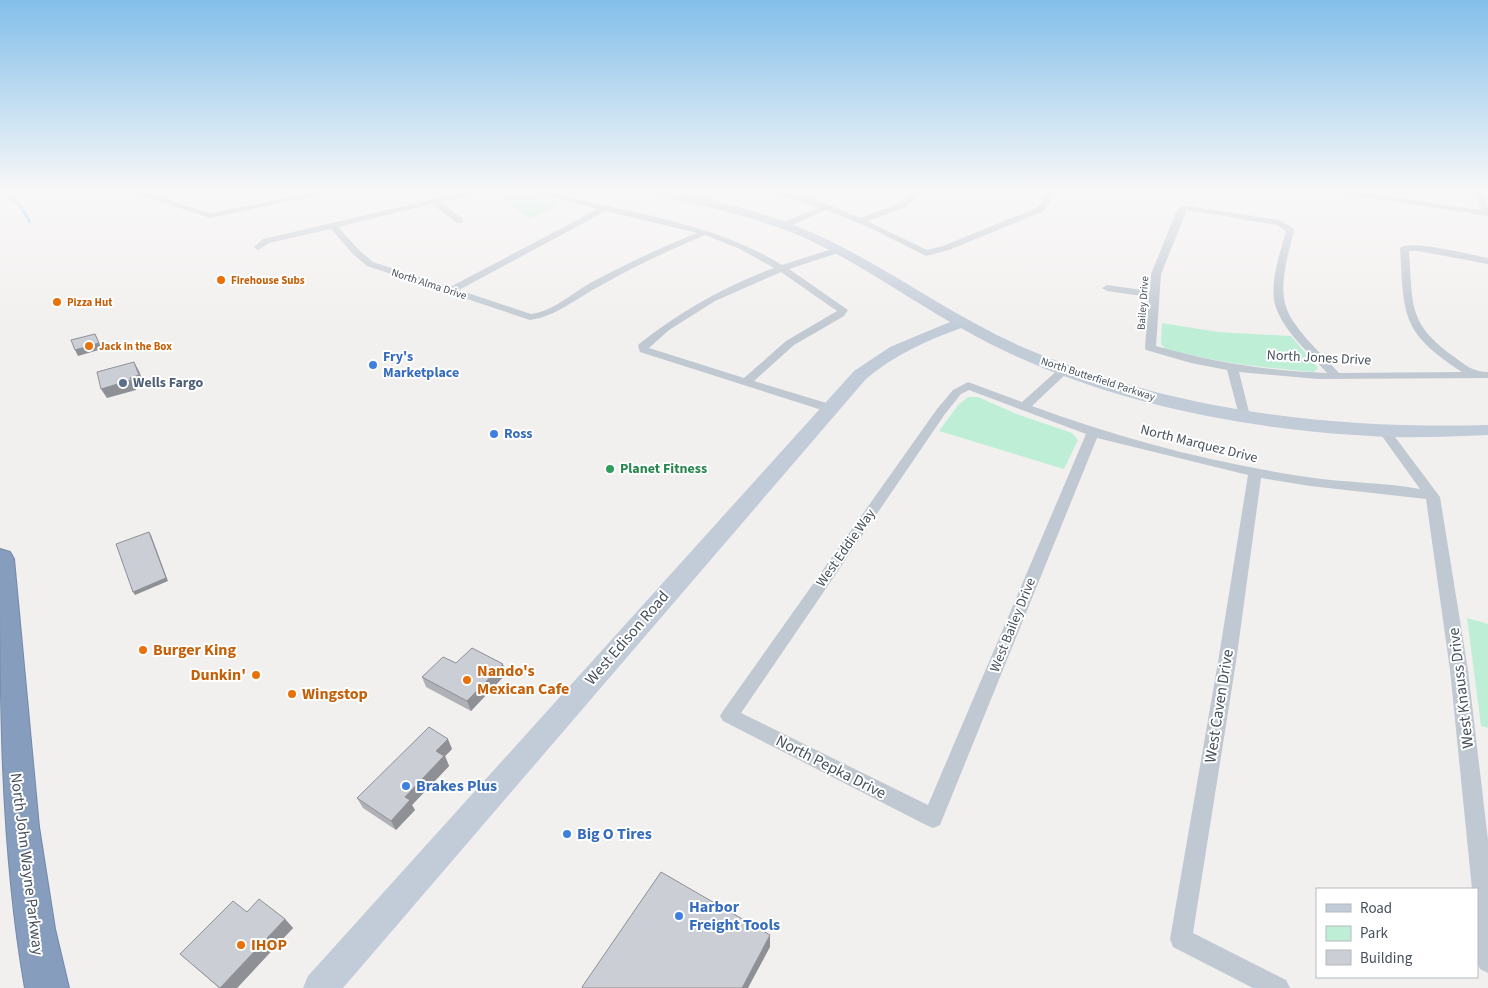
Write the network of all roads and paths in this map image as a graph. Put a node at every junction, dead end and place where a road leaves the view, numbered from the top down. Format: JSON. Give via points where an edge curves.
{"nodes":[{"id":1,"x":283,"y":237,"type":"edge"},
{"id":2,"x":343,"y":237,"type":"edge"},
{"id":3,"x":551,"y":237,"type":"edge"},
{"id":4,"x":693,"y":237,"type":"edge"},
{"id":5,"x":715,"y":237,"type":"edge"},
{"id":6,"x":811,"y":237,"type":"edge"},
{"id":7,"x":898,"y":237,"type":"edge"},
{"id":8,"x":973,"y":237,"type":"edge"},
{"id":9,"x":1170,"y":237,"type":"edge"},
{"id":10,"x":1288,"y":237,"type":"edge"},
{"id":11,"x":258,"y":247,"type":"dead end"},
{"id":12,"x":838,"y":250,"type":"junction"},
{"id":13,"x":1488,"y":261,"type":"edge"},
{"id":14,"x":779,"y":268,"type":"junction"},
{"id":15,"x":1107,"y":288,"type":"dead end"},
{"id":16,"x":451,"y":291,"type":"junction"},
{"id":17,"x":1155,"y":295,"type":"junction"},
{"id":18,"x":961,"y":323,"type":"junction"},
{"id":19,"x":1150,"y":348,"type":"joint"},
{"id":20,"x":1232,"y":367,"type":"junction"},
{"id":21,"x":1064,"y":370,"type":"junction"},
{"id":22,"x":1474,"y":375,"type":"junction"},
{"id":23,"x":1488,"y":375,"type":"edge"},
{"id":24,"x":1336,"y":376,"type":"junction"},
{"id":25,"x":746,"y":382,"type":"junction"},
{"id":26,"x":968,"y":385,"type":"joint"},
{"id":27,"x":1024,"y":407,"type":"junction"},
{"id":28,"x":829,"y":408,"type":"junction"},
{"id":29,"x":1244,"y":416,"type":"junction"},
{"id":30,"x":1488,"y":430,"type":"edge"},
{"id":31,"x":1093,"y":432,"type":"junction"},
{"id":32,"x":1385,"y":432,"type":"junction"},
{"id":33,"x":1255,"y":473,"type":"junction"},
{"id":34,"x":1432,"y":496,"type":"junction"},
{"id":35,"x":0,"y":559,"type":"edge"},
{"id":36,"x":730,"y":716,"type":"joint"},
{"id":37,"x":933,"y":818,"type":"joint"},
{"id":38,"x":1488,"y":961,"type":"edge"},
{"id":39,"x":47,"y":988,"type":"edge"},
{"id":40,"x":320,"y":988,"type":"edge"},
{"id":41,"x":1278,"y":988,"type":"edge"}],
"edges":[{"from":1,"to":11,"type":"street","via":[[266,241]]},
{"from":2,"to":16,"type":"street","name":"North Alma Drive","via":[[370,264]]},
{"from":3,"to":16,"type":"street"},
{"from":4,"to":16,"type":"street","name":"North Alma Drive","via":[[592,286],[542,317],[530,317]]},
{"from":5,"to":14,"type":"street","via":[[743,247]]},
{"from":6,"to":12,"type":"street","name":"North Butterfield Parkway"},
{"from":7,"to":8,"type":"street","via":[[926,253]]},
{"from":9,"to":17,"type":"street","name":"Bailey Drive","via":[[1159,264]]},
{"from":10,"to":24,"type":"street","name":"Bailey Drive","via":[[1279,281],[1279,301],[1288,320]]},
{"from":12,"to":14,"type":"street"},
{"from":12,"to":18,"type":"street","name":"North Butterfield Parkway"},
{"from":13,"to":22,"type":"street","via":[[1404,248],[1410,310],[1416,326],[1429,341]]},
{"from":14,"to":25,"type":"street","via":[[843,310],[790,343]]},
{"from":14,"to":25,"type":"street","via":[[701,304],[643,346],[644,350],[674,361]]},
{"from":15,"to":17,"type":"street"},
{"from":17,"to":19,"type":"street","name":"Bailey Drive"},
{"from":18,"to":21,"type":"street","name":"North Butterfield Parkway"},
{"from":18,"to":28,"type":"street","name":"West Edison Road","via":[[926,335],[882,357]]},
{"from":19,"to":20,"type":"street","name":"North Jones Drive"},
{"from":20,"to":24,"type":"street","name":"North Jones Drive"},
{"from":20,"to":29,"type":"street"},
{"from":21,"to":27,"type":"street"},
{"from":21,"to":29,"type":"street","name":"North Butterfield Parkway","via":[[1146,396]]},
{"from":22,"to":23,"type":"street","name":"North Jones Drive"},
{"from":22,"to":24,"type":"street","name":"North Jones Drive"},
{"from":25,"to":28,"type":"street"},
{"from":26,"to":27,"type":"street","name":"North Marquez Drive"},
{"from":26,"to":36,"type":"street","name":"West Eddie Way","via":[[957,392],[941,412]]},
{"from":27,"to":31,"type":"street","name":"North Marquez Drive"},
{"from":28,"to":40,"type":"street","name":"West Edison Road"},
{"from":29,"to":32,"type":"street","name":"North Butterfield Parkway"},
{"from":30,"to":32,"type":"street","name":"North Butterfield Parkway"},
{"from":31,"to":33,"type":"street","name":"North Marquez Drive"},
{"from":31,"to":37,"type":"street","name":"West Bailey Drive"},
{"from":32,"to":34,"type":"street","name":"West Knauss Drive"},
{"from":33,"to":34,"type":"street","name":"North Marquez Drive"},
{"from":33,"to":41,"type":"street","name":"West Caven Drive","via":[[1182,939]]},
{"from":34,"to":38,"type":"street","name":"West Knauss Drive","via":[[1459,670]]},
{"from":35,"to":39,"type":"highway","name":"North John Wayne Parkway","via":[[12,748],[27,891],[37,955]]},
{"from":36,"to":37,"type":"street","name":"North Pepka Drive"}]}
